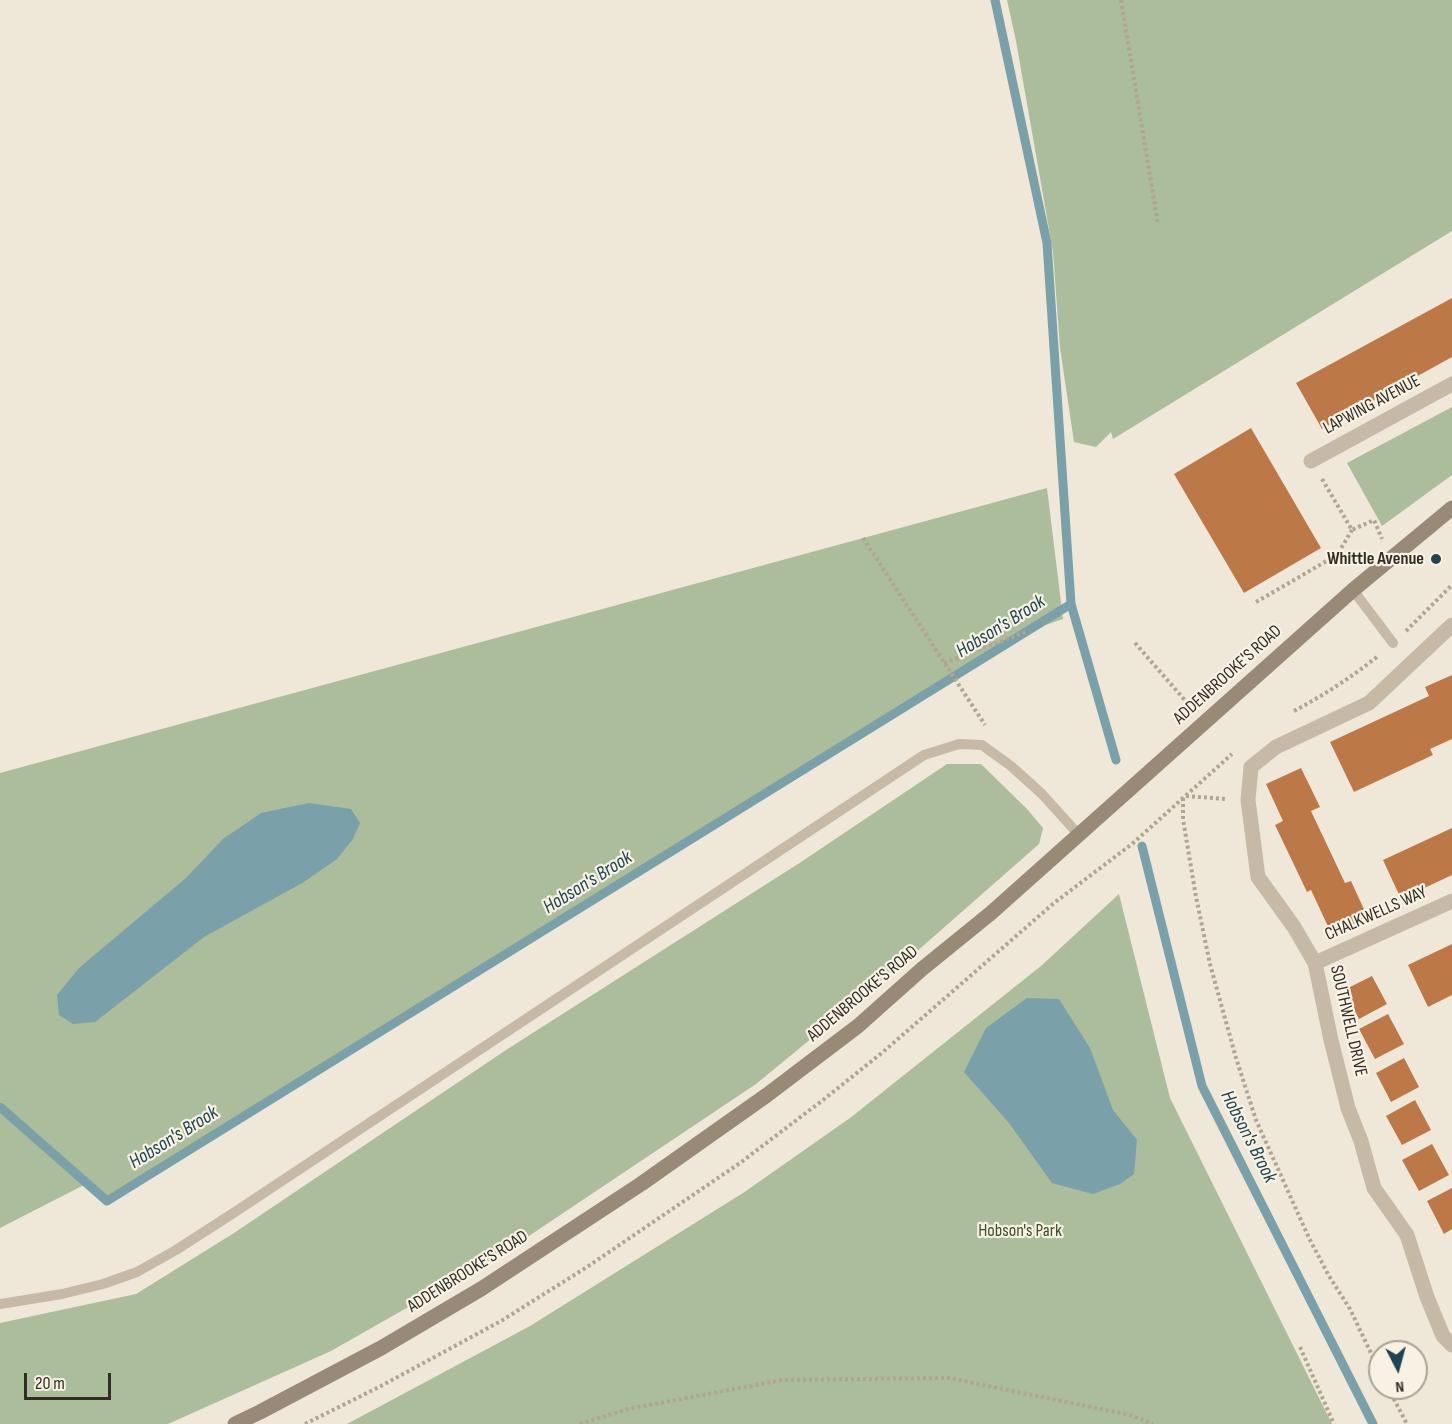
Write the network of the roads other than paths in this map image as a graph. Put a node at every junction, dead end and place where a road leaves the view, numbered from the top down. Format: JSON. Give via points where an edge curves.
{"nodes":[{"id":1,"x":1452,"y":384,"type":"edge"},
{"id":2,"x":1311,"y":461,"type":"road end"},
{"id":3,"x":1452,"y":508,"type":"edge"},
{"id":4,"x":1353,"y":590,"type":"junction"},
{"id":5,"x":1452,"y":625,"type":"edge"},
{"id":6,"x":1393,"y":643,"type":"road end"},
{"id":7,"x":1079,"y":835,"type":"junction"},
{"id":8,"x":1452,"y":901,"type":"edge"},
{"id":9,"x":1315,"y":963,"type":"junction"},
{"id":10,"x":0,"y":1304,"type":"edge"},
{"id":11,"x":1452,"y":1345,"type":"edge"},
{"id":12,"x":235,"y":1424,"type":"edge"}],
"edges":[{"from":1,"to":2,"type":"street","name":"LAPWING AVENUE"},
{"from":3,"to":4,"type":"street","name":"ADDENBROOKE'S ROAD"},
{"from":4,"to":6,"type":"lane"},
{"from":4,"to":7,"type":"street","name":"ADDENBROOKE'S ROAD"},
{"from":5,"to":9,"type":"street","name":"SOUTHWELL DRIVE","via":[[1369,703],[1276,747],[1251,767],[1248,800],[1258,877]]},
{"from":7,"to":10,"type":"lane","via":[[1042,794],[982,745],[959,744],[924,756],[176,1250],[137,1272],[103,1284]]},
{"from":7,"to":12,"type":"street","name":"ADDENBROOKE'S ROAD","via":[[858,1026],[651,1178],[482,1289],[381,1348]]},
{"from":8,"to":9,"type":"street","name":"CHALKWELLS WAY"},
{"from":9,"to":11,"type":"street","name":"SOUTHWELL DRIVE","via":[[1348,1108],[1374,1188],[1407,1235],[1427,1297],[1443,1336]]}]}
